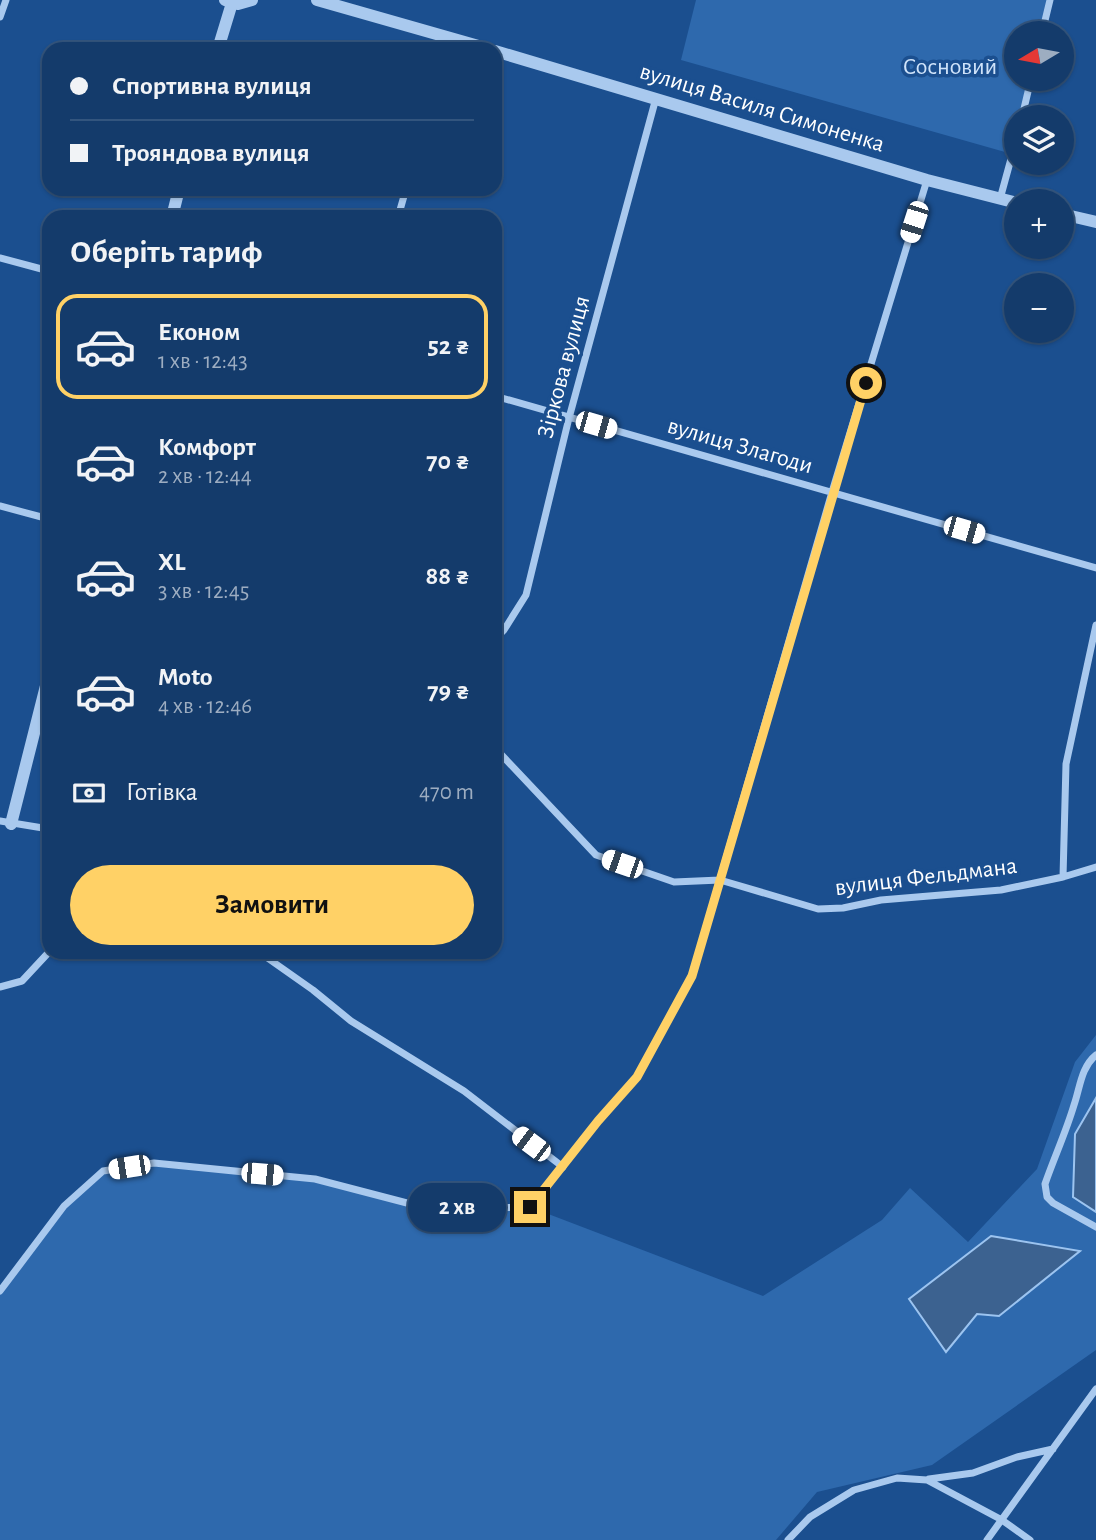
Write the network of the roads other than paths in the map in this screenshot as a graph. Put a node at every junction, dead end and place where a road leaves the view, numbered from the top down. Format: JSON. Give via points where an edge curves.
{"nodes":[{"id":1,"x":6,"y":0,"type":"edge"},
{"id":2,"x":252,"y":0,"type":"edge"},
{"id":3,"x":317,"y":0,"type":"edge"},
{"id":4,"x":1050,"y":0,"type":"edge"},
{"id":5,"x":228,"y":1,"type":"edge"},
{"id":6,"x":0,"y":17,"type":"edge"},
{"id":7,"x":1045,"y":21,"type":"edge"},
{"id":8,"x":219,"y":42,"type":"edge"},
{"id":9,"x":442,"y":42,"type":"edge"},
{"id":10,"x":502,"y":53,"type":"edge"},
{"id":11,"x":656,"y":97,"type":"junction"},
{"id":12,"x":1007,"y":175,"type":"edge"},
{"id":13,"x":928,"y":180,"type":"junction"},
{"id":14,"x":1000,"y":199,"type":"junction"},
{"id":15,"x":1004,"y":200,"type":"edge"},
{"id":16,"x":1074,"y":217,"type":"edge"},
{"id":17,"x":1096,"y":222,"type":"edge"},
{"id":18,"x":0,"y":258,"type":"edge"},
{"id":19,"x":42,"y":269,"type":"edge"},
{"id":20,"x":502,"y":398,"type":"edge"},
{"id":21,"x":569,"y":418,"type":"junction"},
{"id":22,"x":832,"y":492,"type":"junction"},
{"id":23,"x":0,"y":506,"type":"edge"},
{"id":24,"x":42,"y":517,"type":"edge"},
{"id":25,"x":1096,"y":568,"type":"edge"},
{"id":26,"x":1096,"y":625,"type":"edge"},
{"id":27,"x":502,"y":632,"type":"edge"},
{"id":28,"x":42,"y":698,"type":"edge"},
{"id":29,"x":502,"y":755,"type":"edge"},
{"id":30,"x":5,"y":822,"type":"edge"},
{"id":31,"x":42,"y":828,"type":"edge"},
{"id":32,"x":1096,"y":867,"type":"edge"},
{"id":33,"x":1063,"y":877,"type":"junction"},
{"id":34,"x":720,"y":880,"type":"junction"},
{"id":35,"x":42,"y":959,"type":"edge"},
{"id":36,"x":269,"y":959,"type":"edge"},
{"id":37,"x":0,"y":987,"type":"edge"},
{"id":38,"x":1096,"y":1055,"type":"edge"},
{"id":39,"x":563,"y":1167,"type":"junction"},
{"id":40,"x":1096,"y":1227,"type":"edge"},
{"id":41,"x":0,"y":1291,"type":"edge"},
{"id":42,"x":1096,"y":1389,"type":"edge"},
{"id":43,"x":1054,"y":1449,"type":"junction"},
{"id":44,"x":928,"y":1480,"type":"junction"},
{"id":45,"x":1002,"y":1520,"type":"junction"},
{"id":46,"x":788,"y":1540,"type":"edge"},
{"id":47,"x":987,"y":1540,"type":"edge"},
{"id":48,"x":1030,"y":1540,"type":"edge"}],
"edges":[{"from":1,"to":6,"type":"street"},
{"from":2,"to":5,"type":"street"},
{"from":3,"to":9,"type":"street"},
{"from":4,"to":7,"type":"street"},
{"from":5,"to":8,"type":"street"},
{"from":10,"to":11,"type":"street","name":"вулиця Василя Симоненка"},
{"from":11,"to":13,"type":"street","name":"вулиця Василя Симоненка"},
{"from":11,"to":21,"type":"street","name":"Зіркова вулиця"},
{"from":12,"to":14,"type":"street"},
{"from":13,"to":14,"type":"street","name":"вулиця Василя Симоненка"},
{"from":13,"to":22,"type":"street"},
{"from":14,"to":15,"type":"street","name":"вулиця Василя Симоненка"},
{"from":16,"to":17,"type":"street"},
{"from":18,"to":19,"type":"street"},
{"from":20,"to":21,"type":"street","name":"вулиця Злагоди"},
{"from":21,"to":22,"type":"street","name":"вулиця Злагоди"},
{"from":21,"to":27,"type":"street","name":"Зіркова вулиця","via":[[526,594]]},
{"from":22,"to":25,"type":"street","name":"вулиця Злагоди"},
{"from":22,"to":34,"type":"street"},
{"from":23,"to":24,"type":"street"},
{"from":26,"to":33,"type":"street","via":[[1066,764]]},
{"from":28,"to":30,"type":"street"},
{"from":29,"to":34,"type":"street","via":[[596,855],[674,882]]},
{"from":30,"to":31,"type":"street"},
{"from":32,"to":33,"type":"street","name":"вулиця Фельдмана"},
{"from":33,"to":34,"type":"street","name":"вулиця Фельдмана","via":[[1001,890],[818,909]]},
{"from":34,"to":39,"type":"street","via":[[692,976],[669,1021],[637,1077]]},
{"from":35,"to":37,"type":"street","via":[[22,981]]},
{"from":36,"to":39,"type":"street","via":[[351,1021],[464,1091]]},
{"from":38,"to":40,"type":"street","via":[[1084,1071],[1045,1184],[1053,1203]]},
{"from":39,"to":41,"type":"street","via":[[530,1207],[430,1209],[315,1179],[154,1163],[103,1171],[64,1206]]},
{"from":42,"to":43,"type":"street"},
{"from":43,"to":44,"type":"street","via":[[973,1473]]},
{"from":43,"to":45,"type":"street"},
{"from":44,"to":45,"type":"street"},
{"from":44,"to":46,"type":"street","via":[[897,1478],[853,1490],[810,1517]]},
{"from":45,"to":47,"type":"street"},
{"from":45,"to":48,"type":"street"}]}
